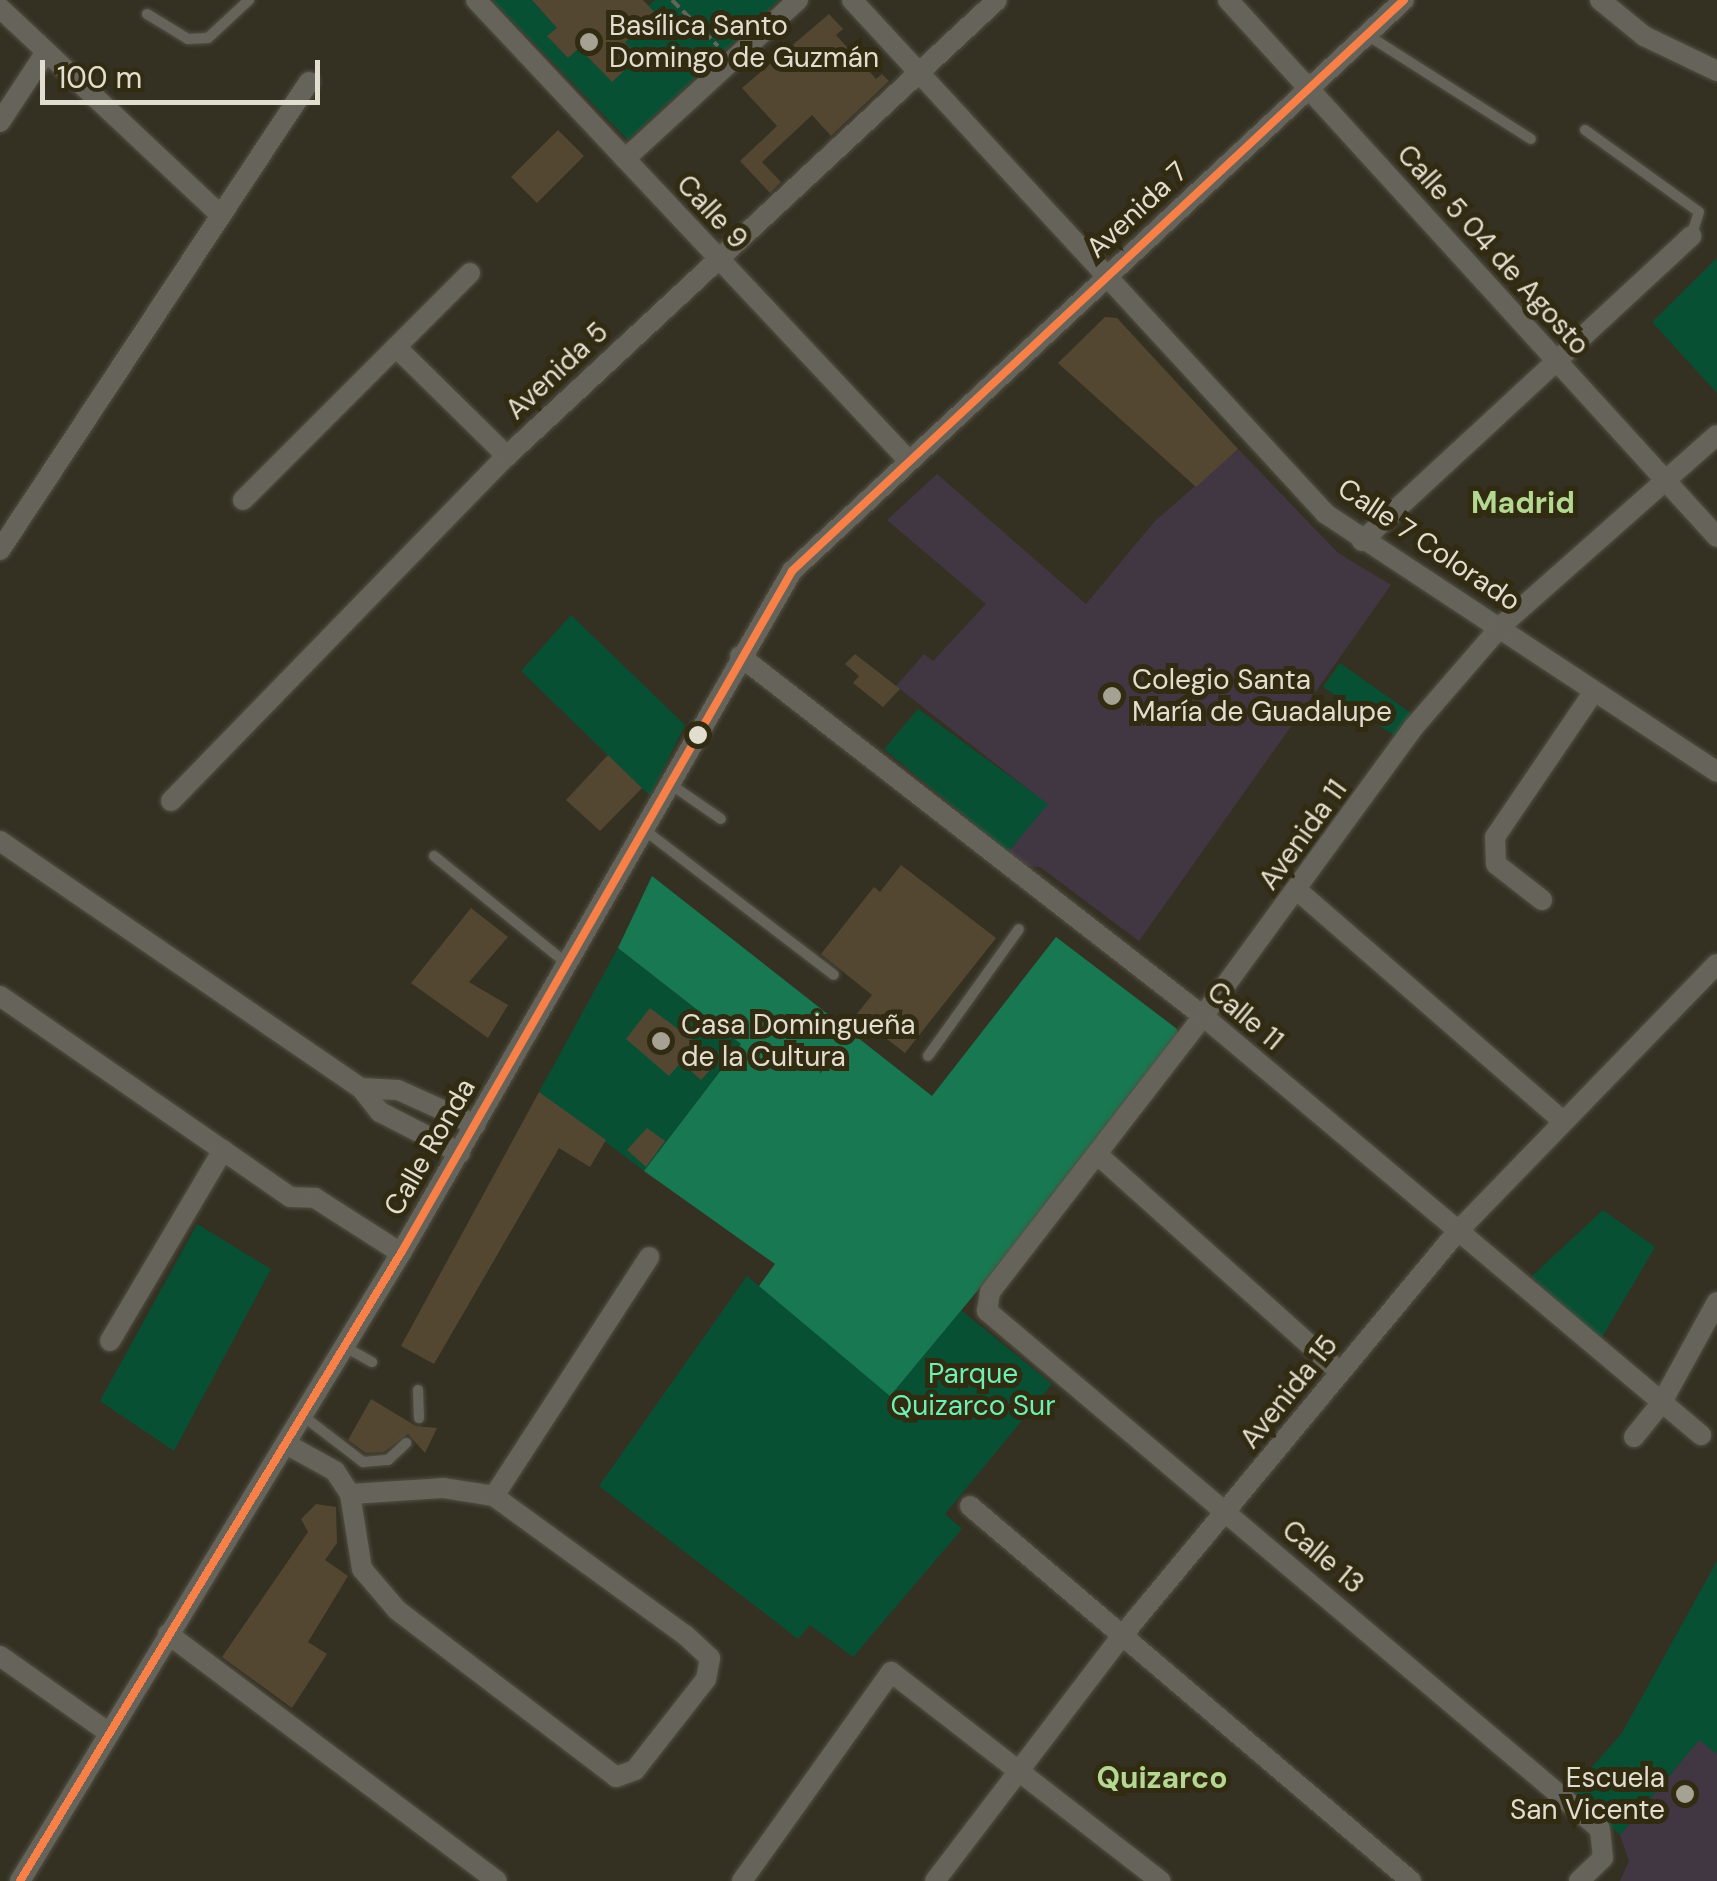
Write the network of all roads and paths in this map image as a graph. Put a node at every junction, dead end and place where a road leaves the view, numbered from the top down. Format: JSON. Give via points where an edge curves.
{"nodes":[{"id":1,"x":250,"y":0,"type":"edge"},
{"id":2,"x":476,"y":0,"type":"edge"},
{"id":3,"x":672,"y":0,"type":"edge"},
{"id":4,"x":798,"y":0,"type":"edge"},
{"id":5,"x":852,"y":0,"type":"edge"},
{"id":6,"x":997,"y":0,"type":"edge"},
{"id":7,"x":1228,"y":0,"type":"edge"},
{"id":8,"x":1404,"y":0,"type":"edge"},
{"id":9,"x":1600,"y":0,"type":"edge"},
{"id":10,"x":0,"y":8,"type":"edge"},
{"id":11,"x":147,"y":14,"type":"dead end"},
{"id":12,"x":1366,"y":34,"type":"junction"},
{"id":13,"x":46,"y":52,"type":"junction"},
{"id":14,"x":732,"y":60,"type":"junction"},
{"id":15,"x":921,"y":71,"type":"junction"},
{"id":16,"x":1717,"y":71,"type":"edge"},
{"id":17,"x":309,"y":82,"type":"dead end"},
{"id":18,"x":1310,"y":86,"type":"junction"},
{"id":19,"x":0,"y":122,"type":"edge"},
{"id":20,"x":1585,"y":130,"type":"dead end"},
{"id":21,"x":1531,"y":139,"type":"dead end"},
{"id":22,"x":625,"y":159,"type":"junction"},
{"id":23,"x":219,"y":214,"type":"junction"},
{"id":24,"x":1691,"y":236,"type":"joint"},
{"id":25,"x":718,"y":258,"type":"junction"},
{"id":26,"x":470,"y":273,"type":"dead end"},
{"id":27,"x":1110,"y":275,"type":"junction"},
{"id":28,"x":396,"y":346,"type":"junction"},
{"id":29,"x":1556,"y":362,"type":"junction"},
{"id":30,"x":1717,"y":436,"type":"edge"},
{"id":31,"x":507,"y":456,"type":"junction"},
{"id":32,"x":909,"y":461,"type":"junction"},
{"id":33,"x":1666,"y":482,"type":"junction"},
{"id":34,"x":242,"y":500,"type":"dead end"},
{"id":35,"x":1717,"y":537,"type":"edge"},
{"id":36,"x":1362,"y":541,"type":"junction"},
{"id":37,"x":0,"y":550,"type":"edge"},
{"id":38,"x":1501,"y":626,"type":"junction"},
{"id":39,"x":740,"y":656,"type":"junction"},
{"id":40,"x":1593,"y":692,"type":"junction"},
{"id":41,"x":1717,"y":772,"type":"edge"},
{"id":42,"x":673,"y":786,"type":"junction"},
{"id":43,"x":171,"y":800,"type":"dead end"},
{"id":44,"x":721,"y":819,"type":"dead end"},
{"id":45,"x":647,"y":832,"type":"junction"},
{"id":46,"x":0,"y":840,"type":"edge"},
{"id":47,"x":434,"y":856,"type":"dead end"},
{"id":48,"x":1298,"y":890,"type":"junction"},
{"id":49,"x":1542,"y":900,"type":"dead end"},
{"id":50,"x":1020,"y":929,"type":"dead end"},
{"id":51,"x":567,"y":963,"type":"junction"},
{"id":52,"x":1717,"y":964,"type":"edge"},
{"id":53,"x":834,"y":975,"type":"dead end"},
{"id":54,"x":0,"y":996,"type":"edge"},
{"id":55,"x":1203,"y":1016,"type":"junction"},
{"id":56,"x":928,"y":1056,"type":"dead end"},
{"id":57,"x":362,"y":1088,"type":"junction"},
{"id":58,"x":1564,"y":1121,"type":"junction"},
{"id":59,"x":476,"y":1124,"type":"junction"},
{"id":60,"x":223,"y":1150,"type":"junction"},
{"id":61,"x":460,"y":1153,"type":"junction"},
{"id":62,"x":1098,"y":1155,"type":"junction"},
{"id":63,"x":1456,"y":1232,"type":"junction"},
{"id":64,"x":401,"y":1253,"type":"junction"},
{"id":65,"x":649,"y":1257,"type":"dead end"},
{"id":66,"x":1717,"y":1302,"type":"edge"},
{"id":67,"x":986,"y":1310,"type":"joint"},
{"id":68,"x":110,"y":1341,"type":"dead end"},
{"id":69,"x":344,"y":1347,"type":"junction"},
{"id":70,"x":372,"y":1362,"type":"dead end"},
{"id":71,"x":1340,"y":1372,"type":"junction"},
{"id":72,"x":418,"y":1390,"type":"dead end"},
{"id":73,"x":1662,"y":1402,"type":"junction"},
{"id":74,"x":302,"y":1415,"type":"junction"},
{"id":75,"x":419,"y":1418,"type":"dead end"},
{"id":76,"x":1701,"y":1435,"type":"dead end"},
{"id":77,"x":1634,"y":1437,"type":"dead end"},
{"id":78,"x":406,"y":1443,"type":"dead end"},
{"id":79,"x":286,"y":1444,"type":"junction"},
{"id":80,"x":350,"y":1494,"type":"junction"},
{"id":81,"x":494,"y":1496,"type":"junction"},
{"id":82,"x":970,"y":1506,"type":"dead end"},
{"id":83,"x":1227,"y":1512,"type":"junction"},
{"id":84,"x":168,"y":1634,"type":"junction"},
{"id":85,"x":1121,"y":1637,"type":"junction"},
{"id":86,"x":0,"y":1656,"type":"edge"},
{"id":87,"x":109,"y":1733,"type":"junction"},
{"id":88,"x":1018,"y":1766,"type":"junction"},
{"id":89,"x":20,"y":1881,"type":"edge"},
{"id":90,"x":496,"y":1881,"type":"edge"},
{"id":91,"x":742,"y":1881,"type":"edge"},
{"id":92,"x":935,"y":1881,"type":"edge"},
{"id":93,"x":1160,"y":1881,"type":"edge"},
{"id":94,"x":1411,"y":1881,"type":"edge"},
{"id":95,"x":1579,"y":1881,"type":"edge"}],
"edges":[{"from":1,"to":11,"type":"lane","via":[[208,38],[188,39]]},
{"from":2,"to":22,"type":"street","name":"Calle 9"},
{"from":3,"to":14,"type":"path"},
{"from":4,"to":14,"type":"street"},
{"from":5,"to":15,"type":"street","name":"Calle 7 Colorado"},
{"from":6,"to":15,"type":"street","name":"Avenida 5"},
{"from":7,"to":18,"type":"street","name":"Calle 5 04 de Agosto"},
{"from":8,"to":12,"type":"street","name":"Avenida 7"},
{"from":9,"to":16,"type":"street","via":[[1644,36]]},
{"from":10,"to":13,"type":"street"},
{"from":12,"to":18,"type":"street","name":"Avenida 7"},
{"from":12,"to":21,"type":"lane"},
{"from":13,"to":19,"type":"street"},
{"from":13,"to":23,"type":"street"},
{"from":14,"to":22,"type":"street"},
{"from":15,"to":25,"type":"street","name":"Avenida 5"},
{"from":15,"to":27,"type":"street","name":"Calle 7 Colorado"},
{"from":17,"to":23,"type":"street"},
{"from":18,"to":27,"type":"street","name":"Avenida 7"},
{"from":18,"to":29,"type":"street","name":"Calle 5 04 de Agosto"},
{"from":20,"to":24,"type":"lane","via":[[1699,212]]},
{"from":22,"to":25,"type":"street","name":"Calle 9"},
{"from":23,"to":37,"type":"street"},
{"from":24,"to":29,"type":"street"},
{"from":25,"to":31,"type":"street","name":"Avenida 5"},
{"from":25,"to":32,"type":"street","name":"Calle 9"},
{"from":26,"to":28,"type":"street"},
{"from":27,"to":32,"type":"street","name":"Avenida 7"},
{"from":27,"to":36,"type":"street","name":"Calle 7 Colorado","via":[[1295,482]]},
{"from":28,"to":31,"type":"street"},
{"from":28,"to":34,"type":"street"},
{"from":29,"to":33,"type":"street","name":"Calle 5 04 de Agosto"},
{"from":29,"to":36,"type":"street"},
{"from":30,"to":33,"type":"street","name":"Avenida 11"},
{"from":31,"to":43,"type":"street","name":"Avenida 5"},
{"from":32,"to":39,"type":"street","name":"Calle Ronda","via":[[792,571]]},
{"from":33,"to":35,"type":"street","name":"Calle 5 04 de Agosto"},
{"from":33,"to":38,"type":"street","name":"Avenida 11"},
{"from":36,"to":38,"type":"street","name":"Calle 7 Colorado"},
{"from":38,"to":40,"type":"street","name":"Calle 7 Colorado"},
{"from":38,"to":48,"type":"street","name":"Avenida 11","via":[[1413,728]]},
{"from":39,"to":42,"type":"street","name":"Calle Ronda"},
{"from":39,"to":55,"type":"street","name":"Calle 11"},
{"from":40,"to":41,"type":"street","name":"Calle 7 Colorado"},
{"from":40,"to":49,"type":"street","via":[[1495,837],[1496,864]]},
{"from":42,"to":44,"type":"lane"},
{"from":42,"to":45,"type":"street","name":"Calle Ronda"},
{"from":45,"to":51,"type":"street","name":"Calle Ronda"},
{"from":45,"to":53,"type":"lane"},
{"from":46,"to":57,"type":"street"},
{"from":47,"to":51,"type":"lane"},
{"from":48,"to":55,"type":"street","name":"Avenida 11"},
{"from":48,"to":58,"type":"street"},
{"from":50,"to":56,"type":"lane"},
{"from":51,"to":59,"type":"street","name":"Calle Ronda"},
{"from":52,"to":58,"type":"street","name":"Avenida 15"},
{"from":54,"to":60,"type":"street"},
{"from":55,"to":62,"type":"street","name":"Avenida 11"},
{"from":55,"to":63,"type":"street","name":"Calle 11"},
{"from":57,"to":59,"type":"street","via":[[398,1090]]},
{"from":57,"to":61,"type":"street","via":[[380,1112]]},
{"from":58,"to":63,"type":"street","name":"Avenida 15"},
{"from":59,"to":61,"type":"street","name":"Calle Ronda"},
{"from":60,"to":64,"type":"street","via":[[290,1197],[315,1198]]},
{"from":60,"to":68,"type":"street"},
{"from":61,"to":64,"type":"street","name":"Calle Ronda"},
{"from":62,"to":67,"type":"street","name":"Avenida 11","via":[[990,1292]]},
{"from":62,"to":71,"type":"street"},
{"from":63,"to":71,"type":"street","name":"Avenida 15"},
{"from":63,"to":73,"type":"street","name":"Calle 11"},
{"from":64,"to":69,"type":"street","name":"Calle Ronda"},
{"from":65,"to":81,"type":"street"},
{"from":66,"to":73,"type":"street"},
{"from":67,"to":83,"type":"street","name":"Calle 13"},
{"from":69,"to":70,"type":"lane"},
{"from":69,"to":74,"type":"street","name":"Calle Ronda"},
{"from":71,"to":83,"type":"street","name":"Avenida 15"},
{"from":72,"to":75,"type":"lane"},
{"from":73,"to":76,"type":"street","name":"Calle 11"},
{"from":73,"to":77,"type":"street"},
{"from":74,"to":78,"type":"lane","via":[[362,1462],[388,1460]]},
{"from":74,"to":79,"type":"street","name":"Calle Ronda"},
{"from":79,"to":80,"type":"street","via":[[334,1472]]},
{"from":79,"to":84,"type":"street","name":"Calle Ronda"},
{"from":80,"to":81,"type":"street","via":[[429,1488]]},
{"from":80,"to":81,"type":"street","via":[[362,1568],[378,1590],[616,1777],[635,1770],[706,1679],[710,1658]]},
{"from":82,"to":85,"type":"street"},
{"from":83,"to":85,"type":"street","name":"Avenida 15"},
{"from":83,"to":95,"type":"street","name":"Calle 13","via":[[1600,1829],[1603,1858]]},
{"from":84,"to":87,"type":"street","name":"Calle Ronda"},
{"from":84,"to":90,"type":"street"},
{"from":85,"to":88,"type":"street","name":"Avenida 15"},
{"from":85,"to":94,"type":"street"},
{"from":86,"to":87,"type":"street"},
{"from":87,"to":89,"type":"street","name":"Calle Ronda"},
{"from":88,"to":91,"type":"street","via":[[891,1672]]},
{"from":88,"to":92,"type":"street","name":"Avenida 15"},
{"from":88,"to":93,"type":"street"}]}
